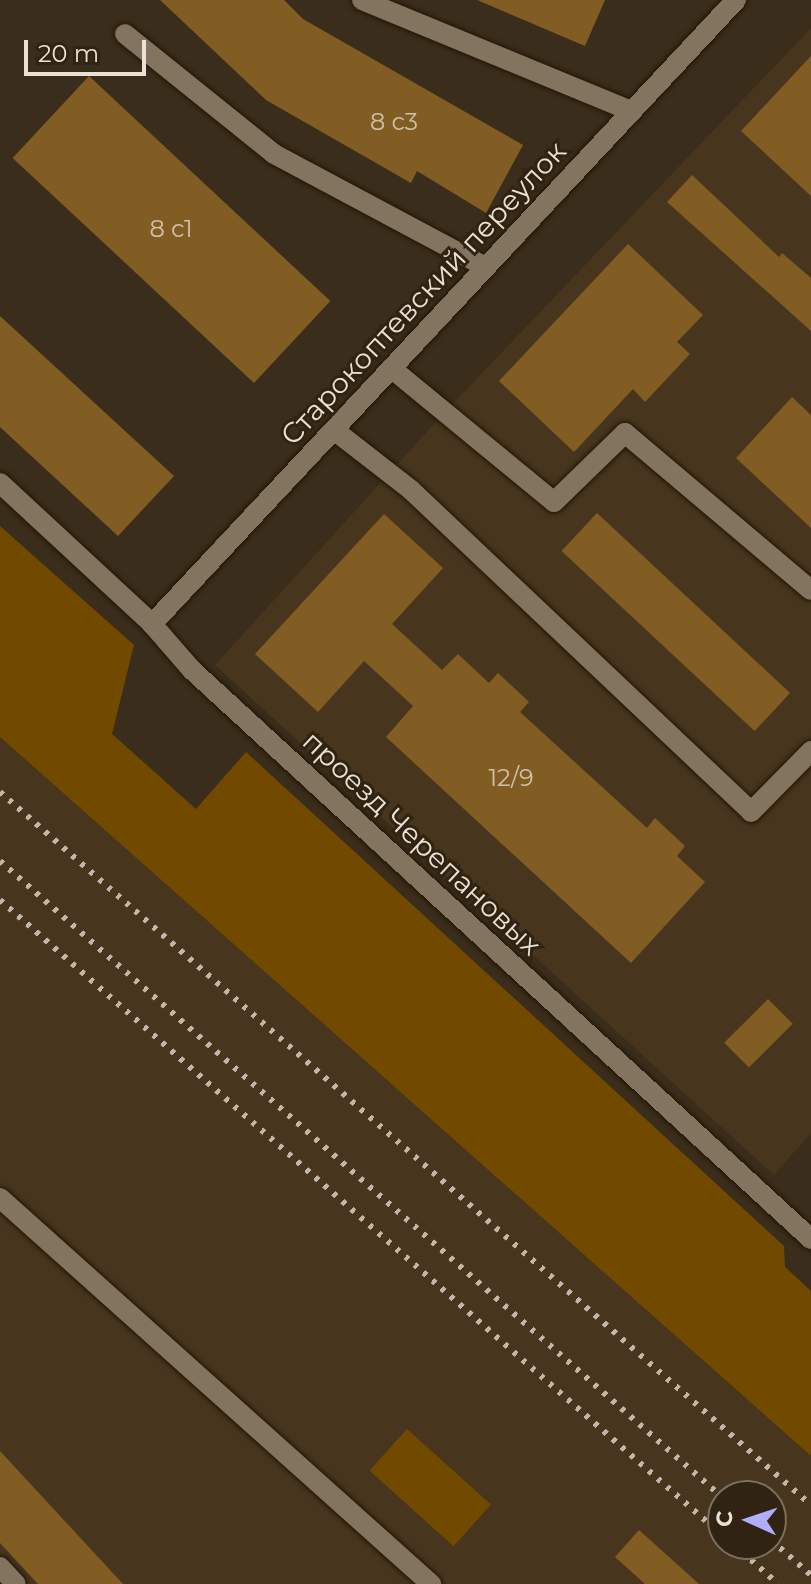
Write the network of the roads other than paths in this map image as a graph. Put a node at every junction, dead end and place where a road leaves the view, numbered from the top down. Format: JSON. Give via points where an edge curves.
{"nodes":[{"id":1,"x":362,"y":0,"type":"edge"},
{"id":2,"x":736,"y":0,"type":"edge"},
{"id":3,"x":125,"y":34,"type":"dead end"},
{"id":4,"x":631,"y":111,"type":"junction"},
{"id":5,"x":486,"y":267,"type":"junction"},
{"id":6,"x":391,"y":368,"type":"junction"},
{"id":7,"x":334,"y":430,"type":"junction"},
{"id":8,"x":0,"y":483,"type":"edge"},
{"id":9,"x":811,"y":590,"type":"edge"},
{"id":10,"x":152,"y":624,"type":"junction"},
{"id":11,"x":811,"y":751,"type":"edge"},
{"id":12,"x":0,"y":1198,"type":"edge"},
{"id":13,"x":811,"y":1239,"type":"edge"},
{"id":14,"x":0,"y":1567,"type":"edge"},
{"id":15,"x":16,"y":1584,"type":"edge"},
{"id":16,"x":431,"y":1584,"type":"edge"}],
"edges":[{"from":1,"to":4,"type":"street"},
{"from":2,"to":4,"type":"street","name":"Старокоптевский переулок"},
{"from":3,"to":5,"type":"street","via":[[274,154]]},
{"from":4,"to":5,"type":"street","name":"Старокоптевский переулок"},
{"from":5,"to":6,"type":"street","name":"Старокоптевский переулок"},
{"from":6,"to":7,"type":"street","name":"Старокоптевский переулок"},
{"from":6,"to":9,"type":"street","via":[[554,502],[625,433]]},
{"from":7,"to":10,"type":"street","name":"Старокоптевский переулок"},
{"from":7,"to":11,"type":"street","via":[[411,490],[751,812]]},
{"from":8,"to":10,"type":"street","name":"проезд Черепановых"},
{"from":10,"to":13,"type":"street","name":"проезд Черепановых","via":[[192,670]]},
{"from":12,"to":16,"type":"street"},
{"from":14,"to":15,"type":"street"}]}
